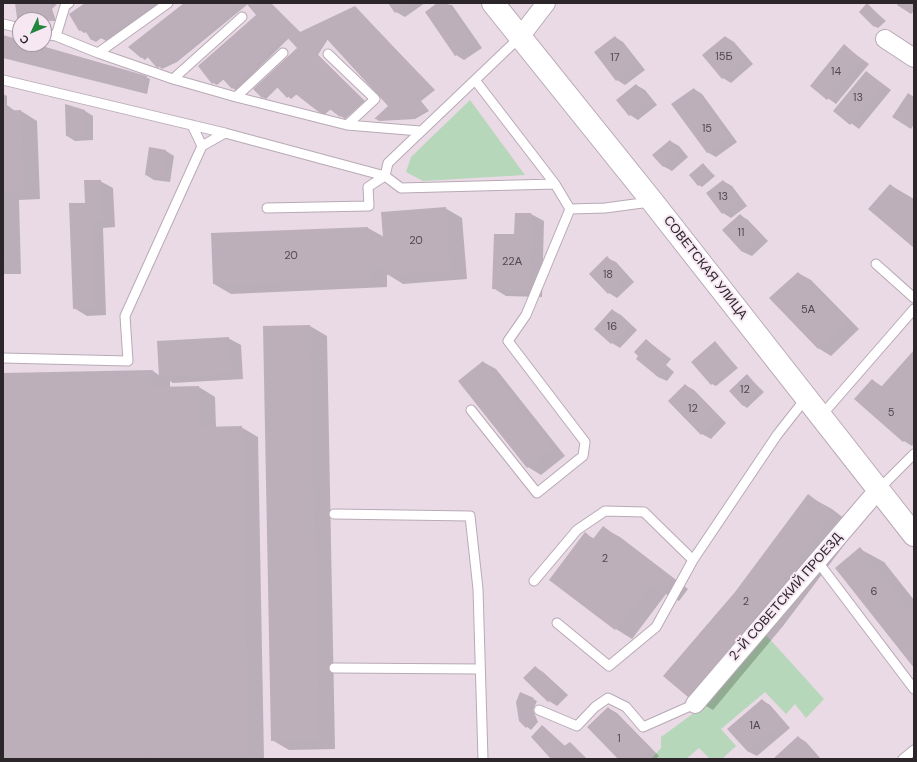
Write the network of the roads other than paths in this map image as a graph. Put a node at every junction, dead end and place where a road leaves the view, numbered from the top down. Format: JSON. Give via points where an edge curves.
{"nodes":[{"id":1,"x":69,"y":3,"type":"edge"},
{"id":2,"x":168,"y":3,"type":"edge"},
{"id":3,"x":493,"y":3,"type":"edge"},
{"id":4,"x":546,"y":3,"type":"edge"},
{"id":5,"x":242,"y":17,"type":"dead end"},
{"id":6,"x":52,"y":35,"type":"edge"},
{"id":7,"x":56,"y":36,"type":"junction"},
{"id":8,"x":520,"y":37,"type":"junction"},
{"id":9,"x":885,"y":39,"type":"dead end"},
{"id":10,"x":98,"y":53,"type":"junction"},
{"id":11,"x":283,"y":53,"type":"dead end"},
{"id":12,"x":328,"y":54,"type":"dead end"},
{"id":13,"x":914,"y":58,"type":"edge"},
{"id":14,"x":173,"y":79,"type":"junction"},
{"id":15,"x":3,"y":80,"type":"edge"},
{"id":16,"x":475,"y":80,"type":"junction"},
{"id":17,"x":236,"y":97,"type":"junction"},
{"id":18,"x":192,"y":125,"type":"junction"},
{"id":19,"x":347,"y":125,"type":"junction"},
{"id":20,"x":420,"y":131,"type":"junction"},
{"id":21,"x":225,"y":133,"type":"junction"},
{"id":22,"x":202,"y":146,"type":"junction"},
{"id":23,"x":385,"y":176,"type":"junction"},
{"id":24,"x":555,"y":184,"type":"junction"},
{"id":25,"x":652,"y":202,"type":"junction"},
{"id":26,"x":267,"y":208,"type":"dead end"},
{"id":27,"x":570,"y":210,"type":"junction"},
{"id":28,"x":876,"y":264,"type":"dead end"},
{"id":29,"x":914,"y":298,"type":"edge"},
{"id":30,"x":914,"y":309,"type":"edge"},
{"id":31,"x":3,"y":358,"type":"edge"},
{"id":32,"x":806,"y":398,"type":"junction"},
{"id":33,"x":471,"y":410,"type":"dead end"},
{"id":34,"x":821,"y":416,"type":"junction"},
{"id":35,"x":914,"y":454,"type":"edge"},
{"id":36,"x":878,"y":490,"type":"junction"},
{"id":37,"x":334,"y":514,"type":"dead end"},
{"id":38,"x":914,"y":535,"type":"edge"},
{"id":39,"x":693,"y":560,"type":"junction"},
{"id":40,"x":818,"y":562,"type":"junction"},
{"id":41,"x":534,"y":581,"type":"dead end"},
{"id":42,"x":557,"y":623,"type":"dead end"},
{"id":43,"x":334,"y":668,"type":"dead end"},
{"id":44,"x":480,"y":669,"type":"junction"},
{"id":45,"x":914,"y":689,"type":"edge"},
{"id":46,"x":695,"y":704,"type":"joint"},
{"id":47,"x":539,"y":710,"type":"dead end"},
{"id":48,"x":914,"y":750,"type":"edge"},
{"id":49,"x":483,"y":759,"type":"edge"},
{"id":50,"x":904,"y":759,"type":"edge"}],
"edges":[{"from":1,"to":7,"type":"lane","via":[[65,6]]},
{"from":2,"to":10,"type":"lane"},
{"from":3,"to":8,"type":"main road","name":"СОВЕТСКАЯ УЛИЦА"},
{"from":4,"to":8,"type":"street"},
{"from":5,"to":14,"type":"lane"},
{"from":6,"to":7,"type":"lane"},
{"from":7,"to":10,"type":"lane"},
{"from":8,"to":16,"type":"lane"},
{"from":8,"to":25,"type":"main road","name":"СОВЕТСКАЯ УЛИЦА"},
{"from":9,"to":13,"type":"street"},
{"from":10,"to":14,"type":"lane"},
{"from":11,"to":17,"type":"lane"},
{"from":12,"to":19,"type":"lane","via":[[375,99]]},
{"from":14,"to":17,"type":"lane"},
{"from":15,"to":18,"type":"lane"},
{"from":16,"to":20,"type":"lane"},
{"from":16,"to":24,"type":"lane"},
{"from":17,"to":19,"type":"lane"},
{"from":18,"to":21,"type":"lane"},
{"from":18,"to":22,"type":"lane"},
{"from":19,"to":20,"type":"lane"},
{"from":20,"to":23,"type":"lane","via":[[388,163]]},
{"from":21,"to":22,"type":"lane"},
{"from":21,"to":23,"type":"lane"},
{"from":22,"to":31,"type":"lane","via":[[125,316],[128,360]]},
{"from":23,"to":24,"type":"lane","via":[[401,188]]},
{"from":23,"to":26,"type":"lane","via":[[368,187],[369,206]]},
{"from":24,"to":27,"type":"lane"},
{"from":25,"to":27,"type":"lane"},
{"from":25,"to":32,"type":"main road","name":"СОВЕТСКАЯ УЛИЦА"},
{"from":27,"to":33,"type":"lane","via":[[526,315],[508,341],[585,442],[583,456],[537,493]]},
{"from":28,"to":29,"type":"lane"},
{"from":30,"to":34,"type":"lane"},
{"from":32,"to":34,"type":"main road","name":"СОВЕТСКАЯ УЛИЦА"},
{"from":32,"to":39,"type":"lane","via":[[777,435]]},
{"from":34,"to":36,"type":"main road","name":"СОВЕТСКАЯ УЛИЦА"},
{"from":35,"to":36,"type":"lane"},
{"from":36,"to":38,"type":"main road","name":"СОВЕТСКАЯ УЛИЦА"},
{"from":36,"to":40,"type":"street","name":"2-Й СОВЕТСКИЙ ПРОЕЗД"},
{"from":37,"to":44,"type":"lane","via":[[470,516],[478,589]]},
{"from":39,"to":41,"type":"lane","via":[[644,512],[605,511],[577,530]]},
{"from":39,"to":42,"type":"lane","via":[[656,627],[609,666]]},
{"from":40,"to":45,"type":"lane"},
{"from":40,"to":46,"type":"street","name":"2-Й СОВЕТСКИЙ ПРОЕЗД"},
{"from":43,"to":44,"type":"lane"},
{"from":44,"to":49,"type":"lane"},
{"from":46,"to":47,"type":"lane","via":[[643,727],[626,707],[608,698],[595,707],[577,726]]},
{"from":48,"to":50,"type":"lane"}]}
